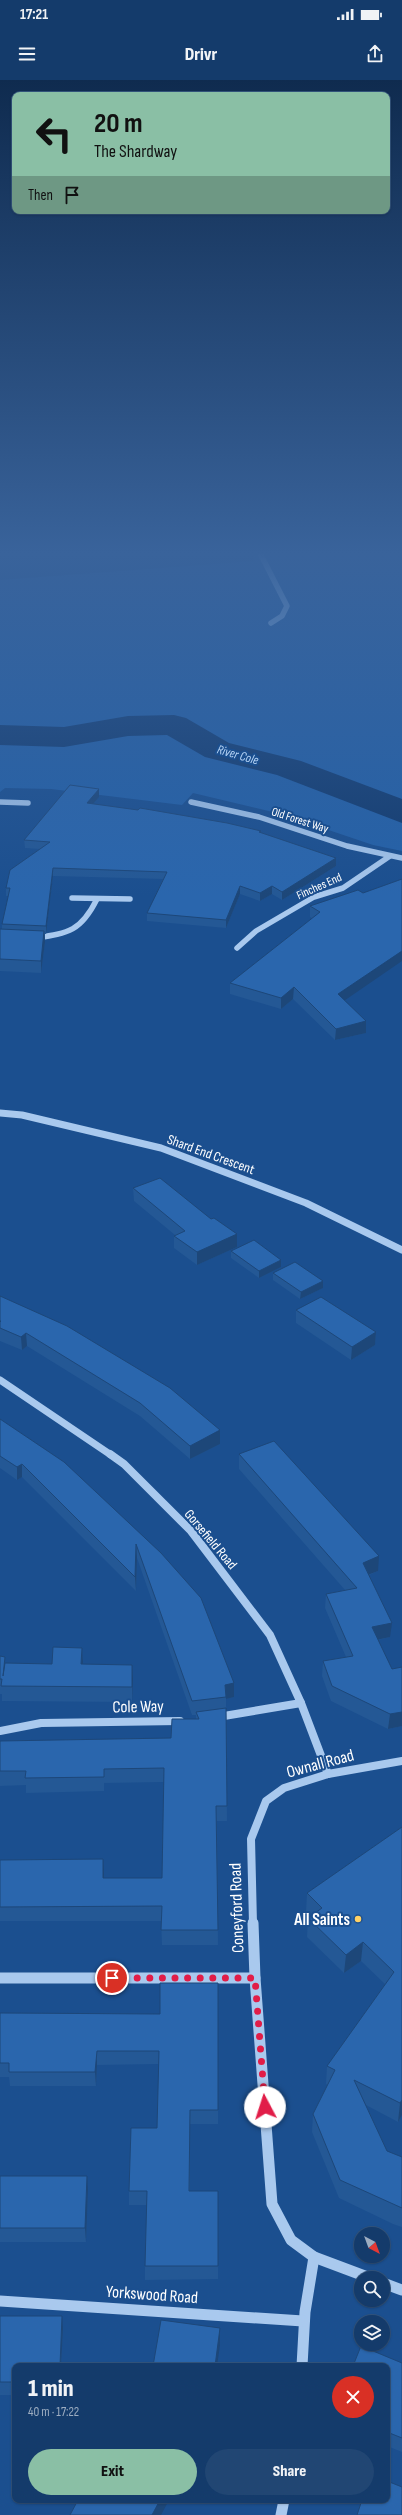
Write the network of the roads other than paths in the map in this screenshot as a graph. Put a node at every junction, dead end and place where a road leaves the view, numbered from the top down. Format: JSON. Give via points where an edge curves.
{"nodes":[{"id":1,"x":0,"y":802,"type":"edge"},
{"id":2,"x":191,"y":802,"type":"dead end"},
{"id":3,"x":28,"y":803,"type":"dead end"},
{"id":4,"x":390,"y":856,"type":"junction"},
{"id":5,"x":402,"y":858,"type":"edge"},
{"id":6,"x":72,"y":898,"type":"dead end"},
{"id":7,"x":130,"y":898,"type":"dead end"},
{"id":8,"x":97,"y":899,"type":"junction"},
{"id":9,"x":26,"y":940,"type":"edge"},
{"id":10,"x":237,"y":948,"type":"dead end"},
{"id":11,"x":0,"y":1113,"type":"edge"},
{"id":12,"x":402,"y":1250,"type":"edge"},
{"id":13,"x":0,"y":1380,"type":"edge"},
{"id":14,"x":300,"y":1703,"type":"junction"},
{"id":15,"x":207,"y":1719,"type":"edge"},
{"id":16,"x":192,"y":1721,"type":"edge"},
{"id":17,"x":0,"y":1731,"type":"edge"},
{"id":18,"x":402,"y":1761,"type":"edge"},
{"id":19,"x":328,"y":1774,"type":"junction"},
{"id":20,"x":251,"y":1839,"type":"joint"},
{"id":21,"x":0,"y":1978,"type":"edge"},
{"id":22,"x":255,"y":1978,"type":"junction"},
{"id":23,"x":314,"y":2257,"type":"junction"},
{"id":24,"x":354,"y":2272,"type":"edge"},
{"id":25,"x":390,"y":2286,"type":"edge"},
{"id":26,"x":402,"y":2290,"type":"edge"},
{"id":27,"x":0,"y":2301,"type":"edge"},
{"id":28,"x":303,"y":2321,"type":"junction"},
{"id":29,"x":302,"y":2363,"type":"edge"},
{"id":30,"x":283,"y":2503,"type":"edge"},
{"id":31,"x":281,"y":2515,"type":"edge"}],
"edges":[{"from":1,"to":3,"type":"street"},
{"from":2,"to":4,"type":"street","name":"Old Forest Way","via":[[258,817],[347,846]]},
{"from":4,"to":5,"type":"street","name":"Old Forest Way"},
{"from":4,"to":10,"type":"street","name":"Finches End","via":[[343,888],[314,897],[263,928]]},
{"from":6,"to":8,"type":"street"},
{"from":7,"to":8,"type":"street"},
{"from":8,"to":9,"type":"street","via":[[88,920],[77,928],[58,935]]},
{"from":11,"to":12,"type":"street","name":"Shard End Crescent","via":[[22,1115],[161,1148],[306,1203]]},
{"from":13,"to":14,"type":"street","name":"Gorsefield Road","via":[[124,1464],[191,1531],[270,1635]]},
{"from":14,"to":15,"type":"street"},
{"from":14,"to":19,"type":"street","name":"Gorsefield Road"},
{"from":16,"to":17,"type":"street","name":"Cole Way","via":[[41,1723]]},
{"from":18,"to":19,"type":"street","name":"Ownall Road"},
{"from":19,"to":20,"type":"street","name":"Ownall Road","via":[[284,1788],[266,1801]]},
{"from":20,"to":22,"type":"street","name":"Coneyford Road"},
{"from":21,"to":22,"type":"street"},
{"from":22,"to":23,"type":"street","name":"Coneyford Road","via":[[272,2204],[291,2240]]},
{"from":23,"to":24,"type":"street","name":"Coneyford Road"},
{"from":23,"to":28,"type":"street","via":[[307,2284]]},
{"from":25,"to":26,"type":"street"},
{"from":27,"to":28,"type":"street","name":"Yorkswood Road"},
{"from":28,"to":29,"type":"street"},
{"from":30,"to":31,"type":"street"}]}
